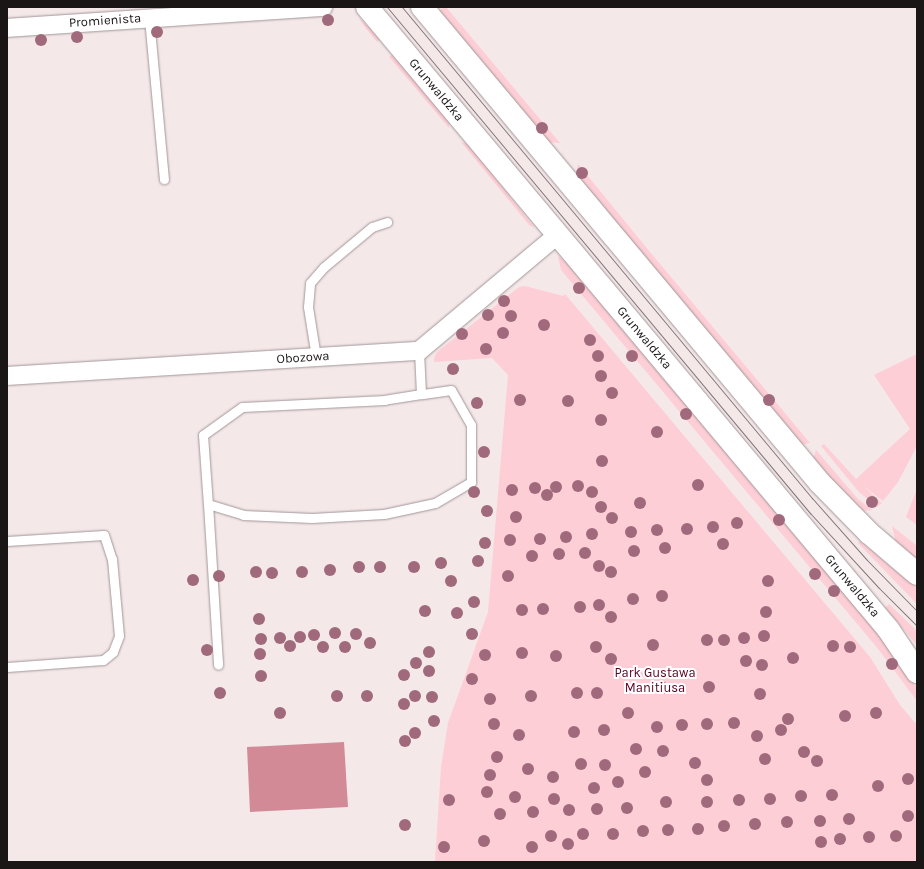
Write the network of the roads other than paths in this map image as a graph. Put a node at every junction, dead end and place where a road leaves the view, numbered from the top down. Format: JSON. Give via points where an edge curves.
{"nodes":[{"id":1,"x":323,"y":7,"type":"edge"},
{"id":2,"x":367,"y":7,"type":"edge"},
{"id":3,"x":422,"y":7,"type":"edge"},
{"id":4,"x":149,"y":18,"type":"junction"},
{"id":5,"x":7,"y":28,"type":"edge"},
{"id":6,"x":164,"y":179,"type":"dead end"},
{"id":7,"x":387,"y":222,"type":"dead end"},
{"id":8,"x":557,"y":235,"type":"junction"},
{"id":9,"x":419,"y":351,"type":"junction"},
{"id":10,"x":316,"y":358,"type":"junction"},
{"id":11,"x":7,"y":376,"type":"edge"},
{"id":12,"x":421,"y":394,"type":"junction"},
{"id":13,"x":208,"y":504,"type":"junction"},
{"id":14,"x":7,"y":541,"type":"edge"},
{"id":15,"x":917,"y":574,"type":"edge"},
{"id":16,"x":218,"y":665,"type":"dead end"},
{"id":17,"x":7,"y":667,"type":"edge"},
{"id":18,"x":917,"y":672,"type":"edge"}],
"edges":[{"from":1,"to":4,"type":"street","name":"Promienista"},
{"from":2,"to":8,"type":"street","name":"Grunwaldzka"},
{"from":3,"to":15,"type":"street","via":[[820,483],[869,533]]},
{"from":4,"to":5,"type":"street","name":"Promienista"},
{"from":4,"to":6,"type":"lane"},
{"from":7,"to":10,"type":"lane","via":[[372,227],[324,267],[310,283],[308,308]]},
{"from":8,"to":9,"type":"street"},
{"from":8,"to":18,"type":"street","name":"Grunwaldzka","via":[[888,629]]},
{"from":9,"to":10,"type":"street","name":"Obozowa"},
{"from":9,"to":12,"type":"lane"},
{"from":10,"to":11,"type":"street","name":"Obozowa"},
{"from":12,"to":13,"type":"lane","via":[[385,400],[242,407],[203,435]]},
{"from":12,"to":13,"type":"lane","via":[[451,390],[471,425],[471,482],[435,503],[384,514],[312,518],[243,515]]},
{"from":13,"to":16,"type":"lane"},
{"from":14,"to":17,"type":"lane","via":[[104,535],[112,558],[119,636],[113,652],[104,660]]}]}
